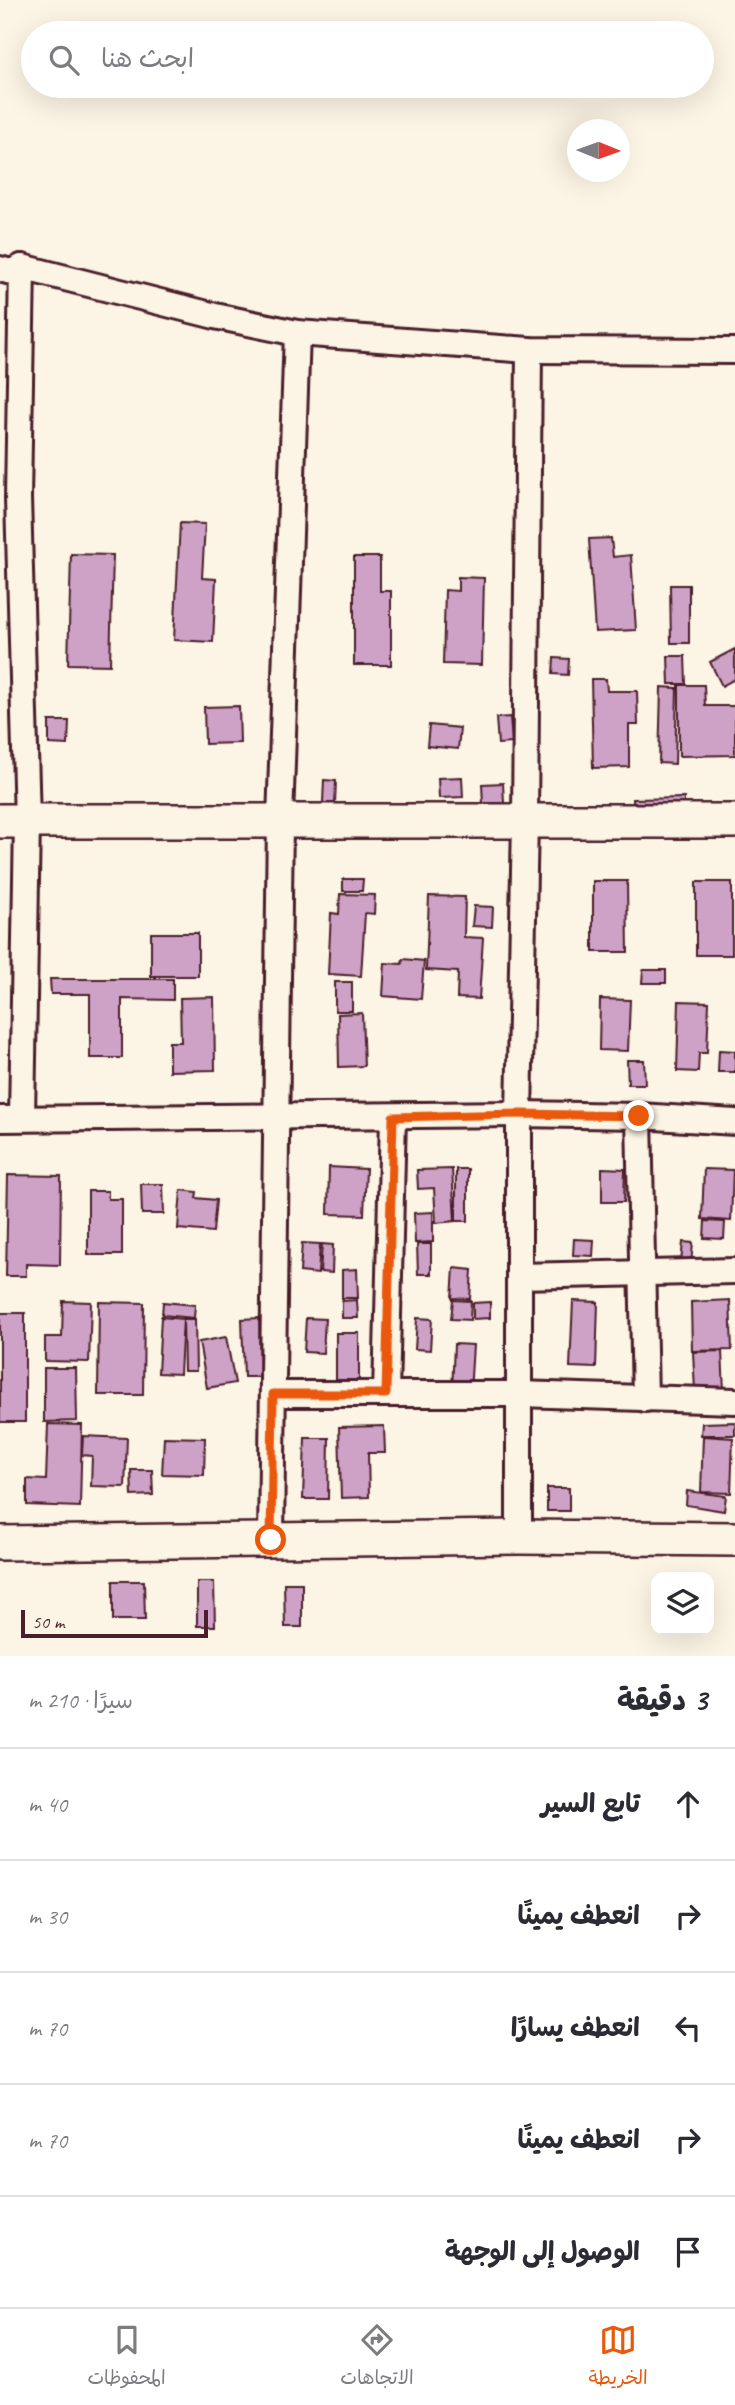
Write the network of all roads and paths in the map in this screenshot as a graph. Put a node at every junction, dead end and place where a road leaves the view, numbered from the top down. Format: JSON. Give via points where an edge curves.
{"nodes":[{"id":1,"x":11,"y":268,"type":"edge"},
{"id":2,"x":297,"y":333,"type":"junction"},
{"id":3,"x":529,"y":350,"type":"junction"},
{"id":4,"x":735,"y":351,"type":"edge"},
{"id":5,"x":9,"y":498,"type":"edge"},
{"id":6,"x":280,"y":820,"type":"junction"},
{"id":7,"x":13,"y":821,"type":"edge"},
{"id":8,"x":525,"y":821,"type":"junction"},
{"id":9,"x":735,"y":821,"type":"edge"},
{"id":10,"x":519,"y":1114,"type":"junction"},
{"id":11,"x":639,"y":1116,"type":"junction"},
{"id":12,"x":276,"y":1117,"type":"junction"},
{"id":13,"x":393,"y":1117,"type":"junction"},
{"id":14,"x":11,"y":1119,"type":"edge"},
{"id":15,"x":735,"y":1122,"type":"edge"},
{"id":16,"x":735,"y":1271,"type":"edge"},
{"id":17,"x":643,"y":1272,"type":"junction"},
{"id":18,"x":519,"y":1276,"type":"junction"},
{"id":19,"x":273,"y":1394,"type":"junction"},
{"id":20,"x":386,"y":1394,"type":"junction"},
{"id":21,"x":519,"y":1394,"type":"junction"},
{"id":22,"x":645,"y":1399,"type":"junction"},
{"id":23,"x":735,"y":1401,"type":"edge"},
{"id":24,"x":519,"y":1537,"type":"junction"},
{"id":25,"x":735,"y":1539,"type":"edge"},
{"id":26,"x":271,"y":1540,"type":"junction"},
{"id":27,"x":0,"y":1543,"type":"edge"}],
"edges":[{"from":1,"to":2,"type":"street"},
{"from":1,"to":5,"type":"street"},
{"from":2,"to":3,"type":"street"},
{"from":2,"to":6,"type":"street"},
{"from":3,"to":4,"type":"street"},
{"from":3,"to":8,"type":"street"},
{"from":5,"to":7,"type":"street"},
{"from":6,"to":7,"type":"main road"},
{"from":6,"to":8,"type":"main road"},
{"from":6,"to":12,"type":"street"},
{"from":7,"to":14,"type":"street"},
{"from":8,"to":9,"type":"main road"},
{"from":8,"to":10,"type":"street"},
{"from":10,"to":11,"type":"street"},
{"from":10,"to":13,"type":"street"},
{"from":10,"to":18,"type":"street"},
{"from":11,"to":15,"type":"street"},
{"from":11,"to":17,"type":"street"},
{"from":12,"to":13,"type":"street"},
{"from":12,"to":14,"type":"street"},
{"from":12,"to":19,"type":"street"},
{"from":13,"to":20,"type":"street"},
{"from":16,"to":17,"type":"street"},
{"from":17,"to":18,"type":"street"},
{"from":17,"to":22,"type":"street"},
{"from":18,"to":21,"type":"street"},
{"from":19,"to":20,"type":"street"},
{"from":19,"to":26,"type":"street"},
{"from":20,"to":21,"type":"street"},
{"from":21,"to":22,"type":"street"},
{"from":21,"to":24,"type":"street"},
{"from":22,"to":23,"type":"street"},
{"from":24,"to":25,"type":"main road"},
{"from":24,"to":26,"type":"main road"},
{"from":26,"to":27,"type":"main road"}]}
